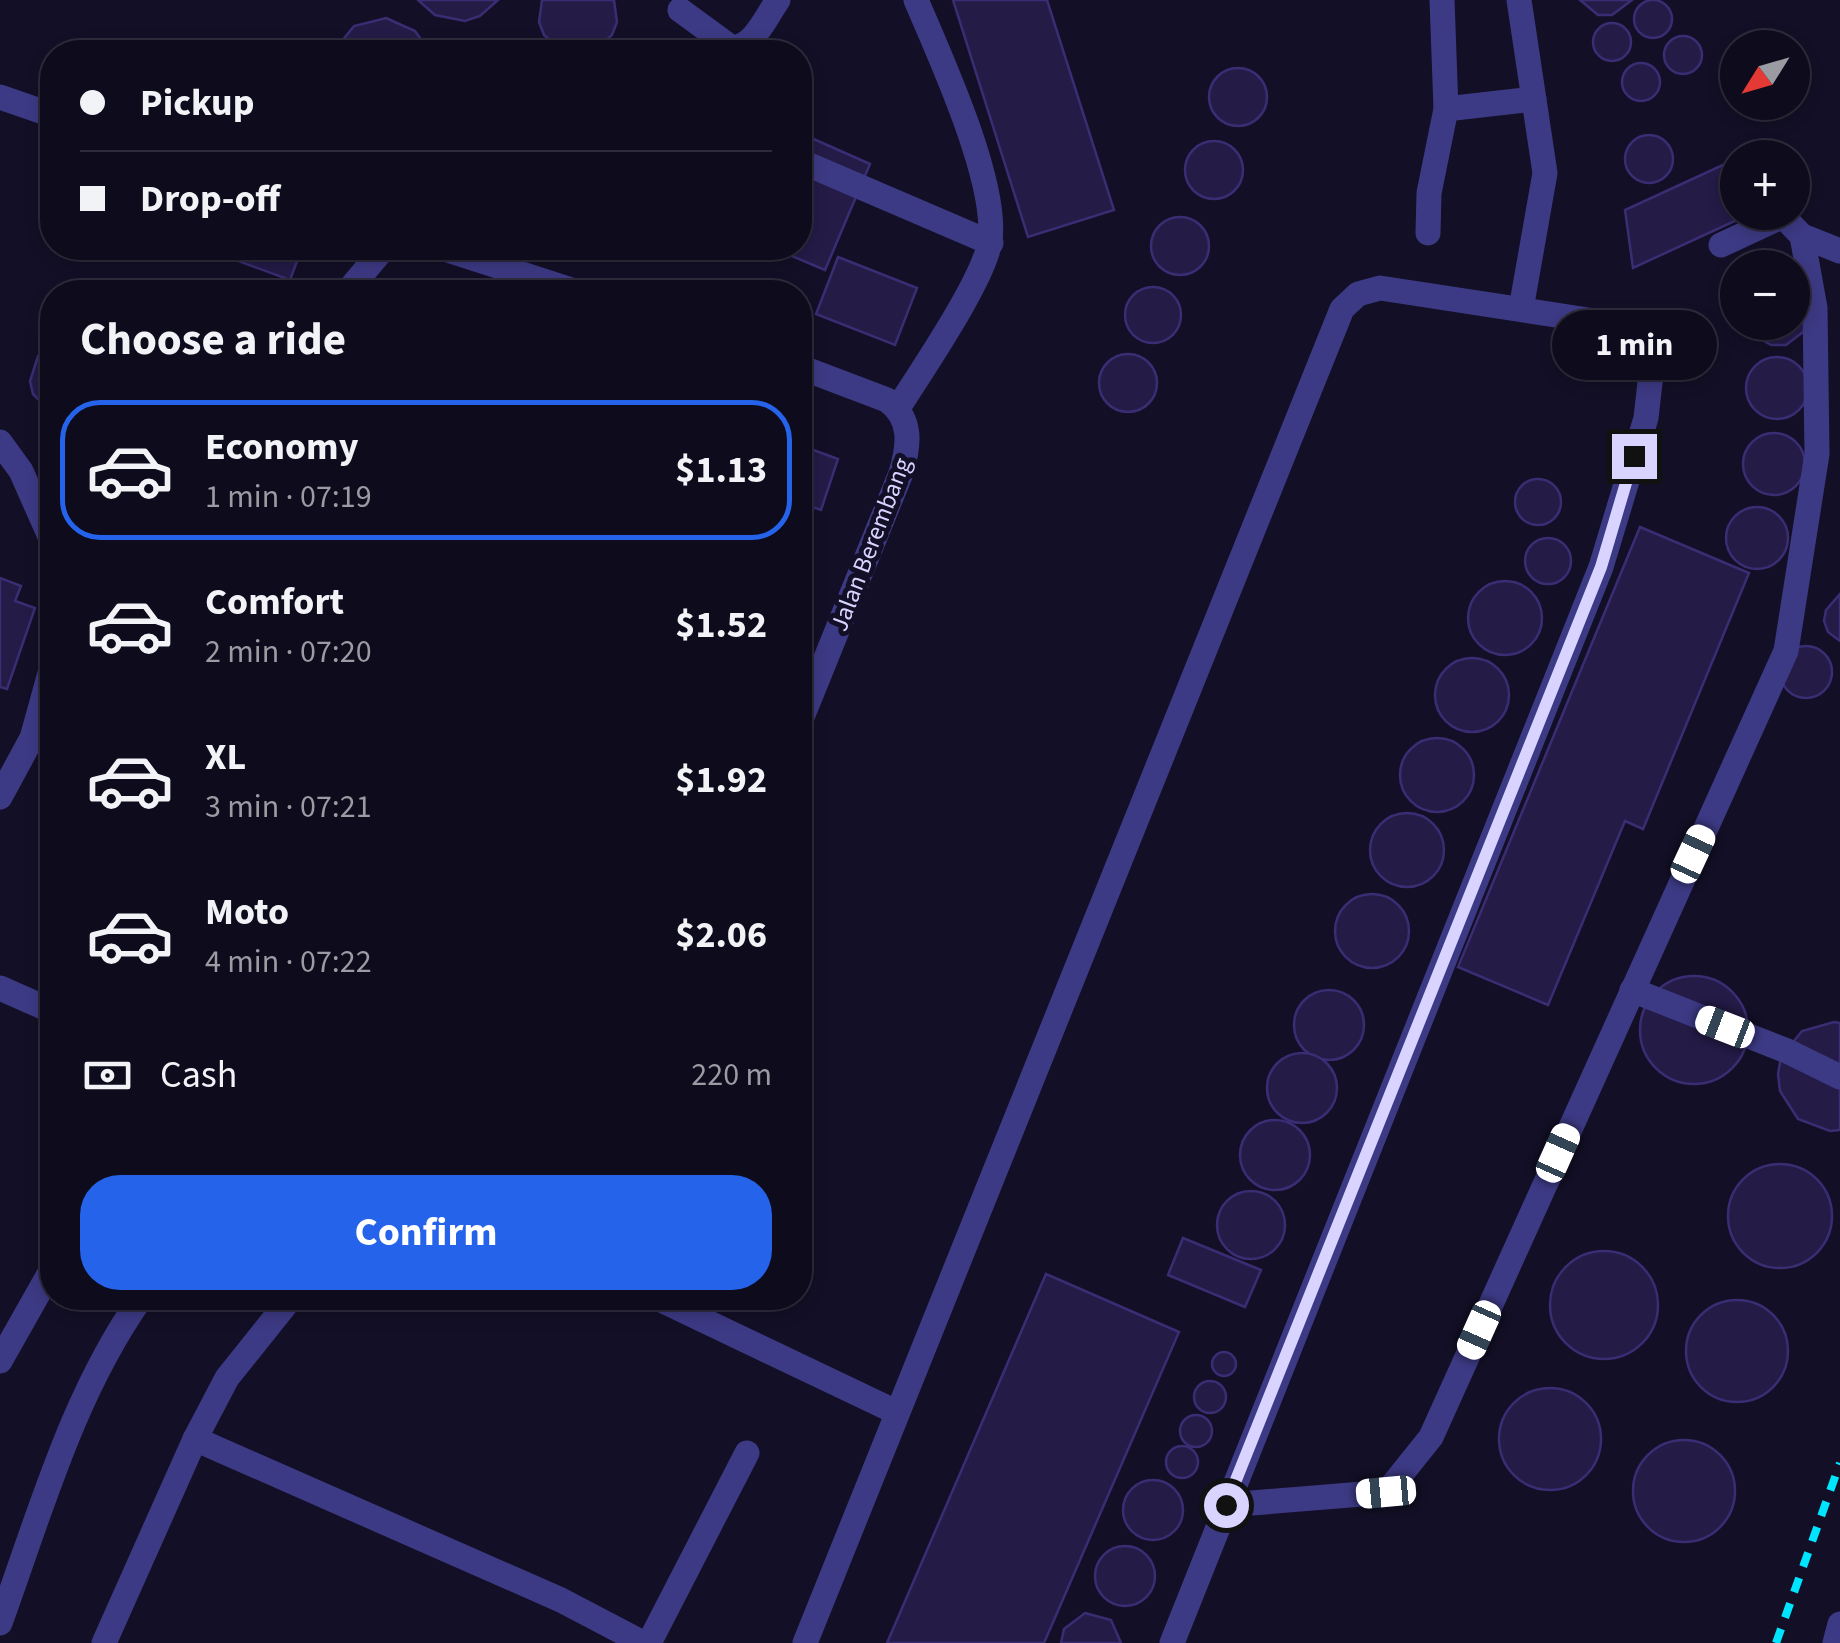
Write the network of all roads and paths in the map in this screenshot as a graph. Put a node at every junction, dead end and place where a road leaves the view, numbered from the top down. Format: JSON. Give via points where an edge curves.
{"nodes":[{"id":1,"x":778,"y":0,"type":"edge"},
{"id":2,"x":916,"y":0,"type":"edge"},
{"id":3,"x":1442,"y":0,"type":"edge"},
{"id":4,"x":1518,"y":0,"type":"edge"},
{"id":5,"x":680,"y":10,"type":"dead end"},
{"id":6,"x":718,"y":40,"type":"edge"},
{"id":7,"x":751,"y":40,"type":"edge"},
{"id":8,"x":0,"y":97,"type":"edge"},
{"id":9,"x":1534,"y":99,"type":"junction"},
{"id":10,"x":1446,"y":108,"type":"junction"},
{"id":11,"x":40,"y":111,"type":"edge"},
{"id":12,"x":812,"y":166,"type":"edge"},
{"id":13,"x":1428,"y":233,"type":"dead end"},
{"id":14,"x":1802,"y":236,"type":"junction"},
{"id":15,"x":990,"y":243,"type":"junction"},
{"id":16,"x":1721,"y":245,"type":"dead end"},
{"id":17,"x":1840,"y":251,"type":"edge"},
{"id":18,"x":374,"y":260,"type":"edge"},
{"id":19,"x":479,"y":260,"type":"edge"},
{"id":20,"x":357,"y":280,"type":"edge"},
{"id":21,"x":539,"y":280,"type":"edge"},
{"id":22,"x":1521,"y":309,"type":"junction"},
{"id":23,"x":812,"y":371,"type":"edge"},
{"id":24,"x":898,"y":408,"type":"junction"},
{"id":25,"x":0,"y":442,"type":"edge"},
{"id":26,"x":40,"y":514,"type":"edge"},
{"id":27,"x":812,"y":692,"type":"edge"},
{"id":28,"x":40,"y":709,"type":"edge"},
{"id":29,"x":0,"y":797,"type":"edge"},
{"id":30,"x":0,"y":988,"type":"edge"},
{"id":31,"x":1632,"y":990,"type":"junction"},
{"id":32,"x":40,"y":1006,"type":"edge"},
{"id":33,"x":1840,"y":1078,"type":"edge"},
{"id":34,"x":40,"y":1290,"type":"edge"},
{"id":35,"x":132,"y":1310,"type":"edge"},
{"id":36,"x":281,"y":1310,"type":"edge"},
{"id":37,"x":682,"y":1310,"type":"edge"},
{"id":38,"x":0,"y":1361,"type":"edge"},
{"id":39,"x":896,"y":1412,"type":"junction"},
{"id":40,"x":194,"y":1439,"type":"junction"},
{"id":41,"x":747,"y":1453,"type":"dead end"},
{"id":42,"x":1226,"y":1505,"type":"junction"},
{"id":43,"x":0,"y":1623,"type":"edge"},
{"id":44,"x":1840,"y":1624,"type":"edge"},
{"id":45,"x":104,"y":1643,"type":"edge"},
{"id":46,"x":646,"y":1643,"type":"edge"},
{"id":47,"x":805,"y":1643,"type":"edge"},
{"id":48,"x":1172,"y":1643,"type":"edge"},
{"id":49,"x":1835,"y":1643,"type":"edge"}],
"edges":[{"from":1,"to":7,"type":"lane"},
{"from":2,"to":15,"type":"lane","via":[[988,192]]},
{"from":3,"to":10,"type":"lane"},
{"from":4,"to":9,"type":"lane"},
{"from":5,"to":6,"type":"lane"},
{"from":8,"to":11,"type":"lane"},
{"from":9,"to":10,"type":"lane"},
{"from":9,"to":22,"type":"lane","via":[[1545,173]]},
{"from":10,"to":13,"type":"lane"},
{"from":12,"to":15,"type":"lane"},
{"from":14,"to":16,"type":"lane","via":[[1783,216]]},
{"from":14,"to":17,"type":"lane"},
{"from":14,"to":31,"type":"lane","via":[[1816,308],[1817,454],[1786,651]]},
{"from":15,"to":24,"type":"lane","via":[[956,315]]},
{"from":18,"to":20,"type":"lane"},
{"from":19,"to":21,"type":"lane"},
{"from":22,"to":39,"type":"lane","via":[[1380,288],[1358,294],[1342,309]]},
{"from":22,"to":42,"type":"lane","via":[[1645,332],[1654,354],[1646,418],[1601,567]]},
{"from":23,"to":24,"type":"lane","via":[[870,390]]},
{"from":24,"to":27,"type":"lane","name":"Jalan Berembang","via":[[907,454]]},
{"from":25,"to":26,"type":"lane"},
{"from":28,"to":29,"type":"lane"},
{"from":30,"to":32,"type":"lane"},
{"from":31,"to":33,"type":"lane"},
{"from":31,"to":42,"type":"lane","via":[[1431,1437],[1386,1492]]},
{"from":34,"to":38,"type":"lane"},
{"from":35,"to":43,"type":"lane","via":[[66,1440]]},
{"from":36,"to":40,"type":"lane","via":[[226,1378]]},
{"from":37,"to":39,"type":"lane"},
{"from":39,"to":47,"type":"lane"},
{"from":40,"to":45,"type":"lane"},
{"from":40,"to":46,"type":"lane"},
{"from":41,"to":46,"type":"lane"},
{"from":42,"to":48,"type":"lane"},
{"from":44,"to":49,"type":"lane"}]}
